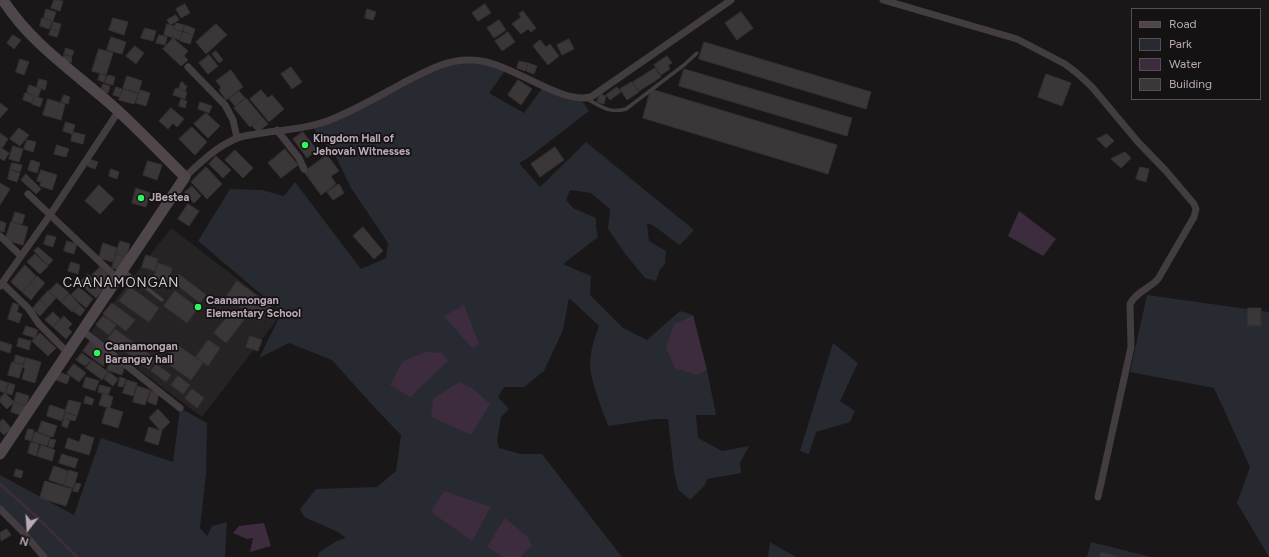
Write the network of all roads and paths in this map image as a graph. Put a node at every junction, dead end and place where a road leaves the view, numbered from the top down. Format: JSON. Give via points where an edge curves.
{"nodes":[{"id":1,"x":3,"y":0,"type":"edge"},
{"id":2,"x":731,"y":0,"type":"edge"},
{"id":3,"x":883,"y":0,"type":"edge"},
{"id":4,"x":698,"y":53,"type":"dead end"},
{"id":5,"x":188,"y":67,"type":"dead end"},
{"id":6,"x":586,"y":98,"type":"junction"},
{"id":7,"x":118,"y":112,"type":"junction"},
{"id":8,"x":277,"y":130,"type":"junction"},
{"id":9,"x":237,"y":138,"type":"junction"},
{"id":10,"x":304,"y":169,"type":"dead end"},
{"id":11,"x":185,"y":177,"type":"junction"},
{"id":12,"x":28,"y":194,"type":"dead end"},
{"id":13,"x":50,"y":215,"type":"junction"},
{"id":14,"x":0,"y":236,"type":"edge"},
{"id":15,"x":21,"y":256,"type":"junction"},
{"id":16,"x":121,"y":275,"type":"junction"},
{"id":17,"x":1,"y":285,"type":"edge"},
{"id":18,"x":162,"y":300,"type":"dead end"},
{"id":19,"x":83,"y":331,"type":"junction"},
{"id":20,"x":68,"y":353,"type":"junction"},
{"id":21,"x":180,"y":408,"type":"dead end"},
{"id":22,"x":0,"y":454,"type":"edge"},
{"id":23,"x":1098,"y":497,"type":"dead end"},
{"id":24,"x":0,"y":510,"type":"edge"},
{"id":25,"x":44,"y":557,"type":"edge"}],
"edges":[{"from":1,"to":7,"type":"street","via":[[35,40]]},
{"from":2,"to":6,"type":"street"},
{"from":3,"to":23,"type":"street","via":[[1018,39],[1065,64],[1092,87],[1194,204],[1194,217],[1158,279],[1133,298],[1130,304],[1131,347]]},
{"from":4,"to":6,"type":"lane","via":[[626,109],[608,110]]},
{"from":5,"to":9,"type":"street","via":[[225,105]]},
{"from":6,"to":8,"type":"street","via":[[567,95],[497,64],[459,60],[434,67],[330,120]]},
{"from":7,"to":11,"type":"street"},
{"from":7,"to":13,"type":"street"},
{"from":8,"to":9,"type":"street"},
{"from":8,"to":10,"type":"street","via":[[299,158]]},
{"from":9,"to":11,"type":"street","via":[[207,155]]},
{"from":11,"to":16,"type":"street"},
{"from":12,"to":13,"type":"street"},
{"from":13,"to":15,"type":"street"},
{"from":13,"to":16,"type":"street"},
{"from":14,"to":15,"type":"street"},
{"from":15,"to":17,"type":"street"},
{"from":16,"to":18,"type":"lane"},
{"from":16,"to":19,"type":"street"},
{"from":17,"to":20,"type":"street","via":[[28,308],[39,324]]},
{"from":19,"to":20,"type":"street"},
{"from":19,"to":21,"type":"street"},
{"from":20,"to":22,"type":"street"},
{"from":24,"to":25,"type":"street"}]}
